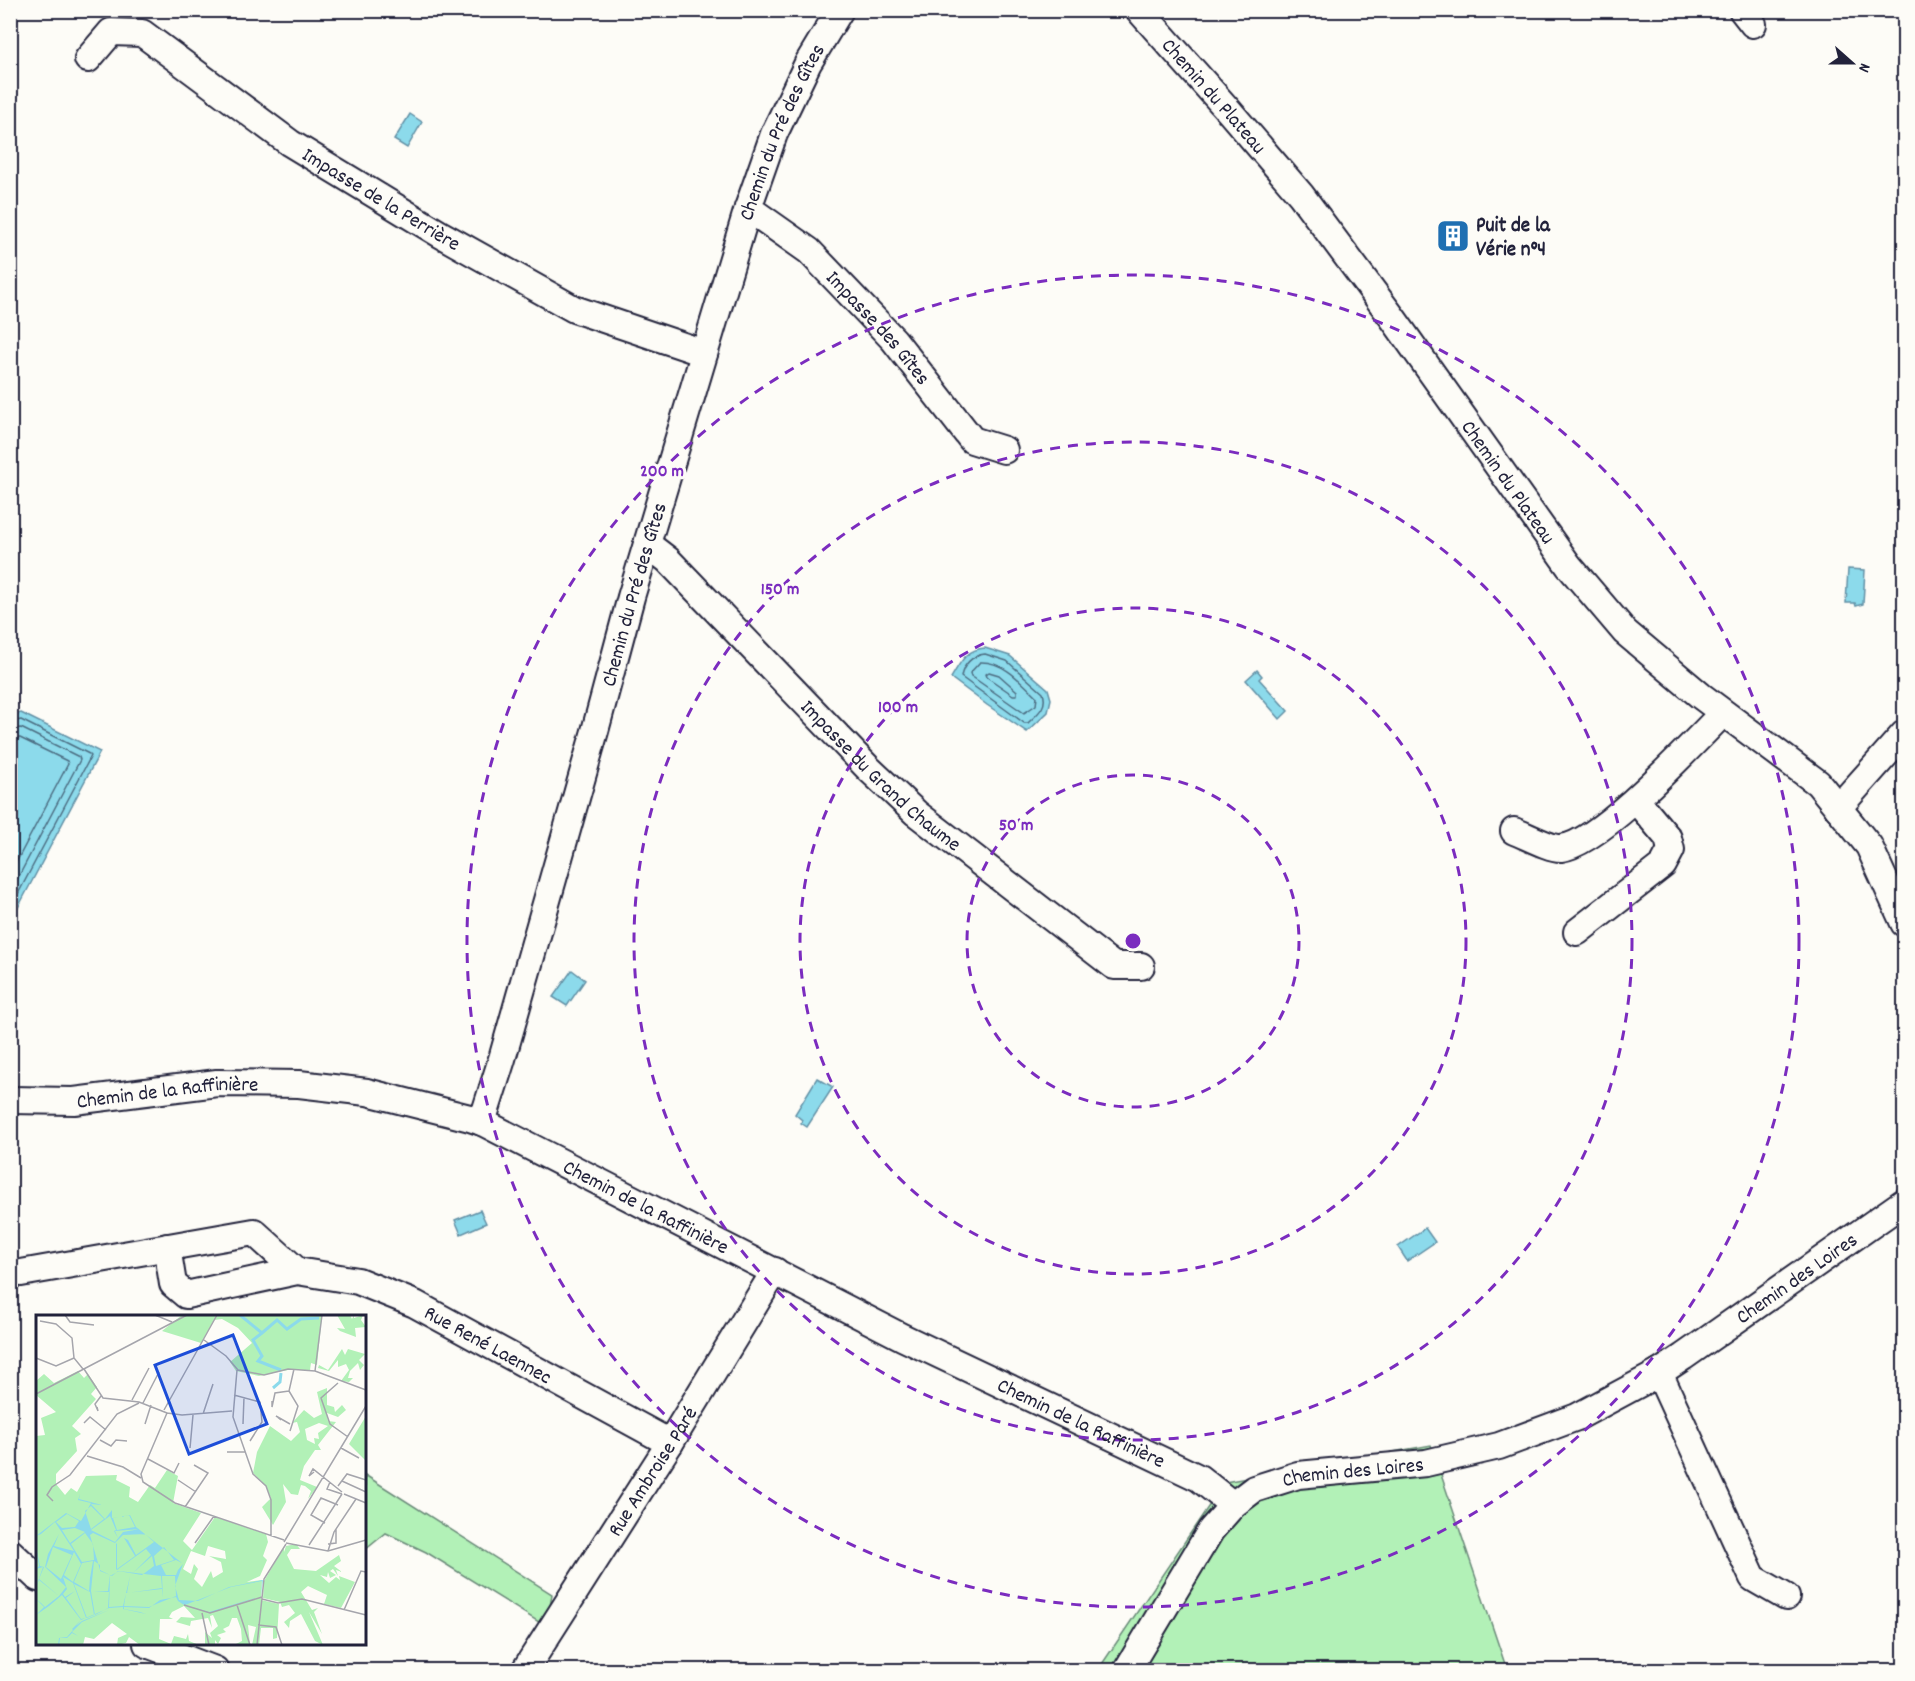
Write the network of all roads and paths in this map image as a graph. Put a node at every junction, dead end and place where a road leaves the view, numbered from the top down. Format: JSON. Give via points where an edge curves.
{"nodes":[{"id":1,"x":840,"y":10,"type":"edge"},
{"id":2,"x":1139,"y":10,"type":"edge"},
{"id":3,"x":88,"y":59,"type":"dead end"},
{"id":4,"x":748,"y":208,"type":"junction"},
{"id":5,"x":705,"y":353,"type":"junction"},
{"id":6,"x":1004,"y":450,"type":"dead end"},
{"id":7,"x":647,"y":547,"type":"junction"},
{"id":8,"x":1724,"y":712,"type":"junction"},
{"id":9,"x":1905,"y":734,"type":"edge"},
{"id":10,"x":1635,"y":800,"type":"junction"},
{"id":11,"x":1838,"y":808,"type":"junction"},
{"id":12,"x":1514,"y":831,"type":"dead end"},
{"id":13,"x":1905,"y":923,"type":"edge"},
{"id":14,"x":1577,"y":932,"type":"dead end"},
{"id":15,"x":1141,"y":966,"type":"dead end"},
{"id":16,"x":10,"y":1100,"type":"edge"},
{"id":17,"x":482,"y":1122,"type":"junction"},
{"id":18,"x":1905,"y":1202,"type":"edge"},
{"id":19,"x":167,"y":1247,"type":"junction"},
{"id":20,"x":297,"y":1271,"type":"junction"},
{"id":21,"x":775,"y":1271,"type":"junction"},
{"id":22,"x":21,"y":1273,"type":"dead end"},
{"id":23,"x":1659,"y":1373,"type":"junction"},
{"id":24,"x":670,"y":1443,"type":"junction"},
{"id":25,"x":1233,"y":1505,"type":"junction"},
{"id":26,"x":10,"y":1552,"type":"edge"},
{"id":27,"x":36,"y":1576,"type":"edge"},
{"id":28,"x":1786,"y":1597,"type":"dead end"},
{"id":29,"x":150,"y":1645,"type":"edge"},
{"id":30,"x":215,"y":1671,"type":"edge"},
{"id":31,"x":525,"y":1671,"type":"edge"},
{"id":32,"x":1127,"y":1671,"type":"edge"}],
"edges":[{"from":1,"to":4,"type":"street","name":"Chemin du Pré des Gîtes","via":[[808,63],[774,134]]},
{"from":2,"to":8,"type":"street","name":"Chemin du Plateau","via":[[1301,195],[1569,566],[1625,632]]},
{"from":3,"to":5,"type":"street","name":"Impasse de la Perrière","via":[[111,32],[142,33],[290,143],[440,234],[574,309]]},
{"from":4,"to":5,"type":"street","name":"Chemin du Pré des Gîtes"},
{"from":4,"to":6,"type":"street","name":"Impasse des Gîtes","via":[[809,251],[894,340],[972,440]]},
{"from":5,"to":7,"type":"street","name":"Chemin du Pré des Gîtes"},
{"from":7,"to":15,"type":"street","name":"Impasse du Grand Chaume","via":[[668,560],[916,813],[1114,966]]},
{"from":7,"to":17,"type":"street","name":"Chemin du Pré des Gîtes"},
{"from":8,"to":10,"type":"street"},
{"from":8,"to":11,"type":"street","name":"Chemin du Plateau","via":[[1818,783]]},
{"from":9,"to":11,"type":"street"},
{"from":10,"to":12,"type":"street","via":[[1577,845],[1558,849]]},
{"from":10,"to":14,"type":"street","via":[[1668,837],[1671,850],[1664,865]]},
{"from":11,"to":13,"type":"street","name":"Chemin du Plateau","via":[[1869,846]]},
{"from":16,"to":17,"type":"street","name":"Chemin de la Raffinière","via":[[74,1101],[217,1083],[299,1084],[367,1092]]},
{"from":17,"to":21,"type":"street","name":"Chemin de la Raffinière"},
{"from":18,"to":23,"type":"street","name":"Chemin des Loires"},
{"from":19,"to":20,"type":"street","via":[[254,1232]]},
{"from":19,"to":20,"type":"street","name":"Rue René Laennec","via":[[173,1284],[186,1295]]},
{"from":19,"to":22,"type":"street"},
{"from":20,"to":24,"type":"street","name":"Rue René Laennec","via":[[358,1281],[415,1304]]},
{"from":21,"to":24,"type":"street","name":"Rue Ambroise Paré"},
{"from":21,"to":25,"type":"street","name":"Chemin de la Raffinière","via":[[902,1337],[1199,1478]]},
{"from":23,"to":25,"type":"street","name":"Chemin des Loires","via":[[1577,1416],[1499,1446],[1426,1463],[1298,1475],[1254,1489]]},
{"from":23,"to":28,"type":"street","via":[[1753,1578]]},
{"from":24,"to":31,"type":"street","name":"Rue Ambroise Paré"},
{"from":25,"to":32,"type":"street","name":"Chemin des Loires","via":[[1211,1530]]},
{"from":26,"to":27,"type":"street"},
{"from":29,"to":30,"type":"street"}]}
